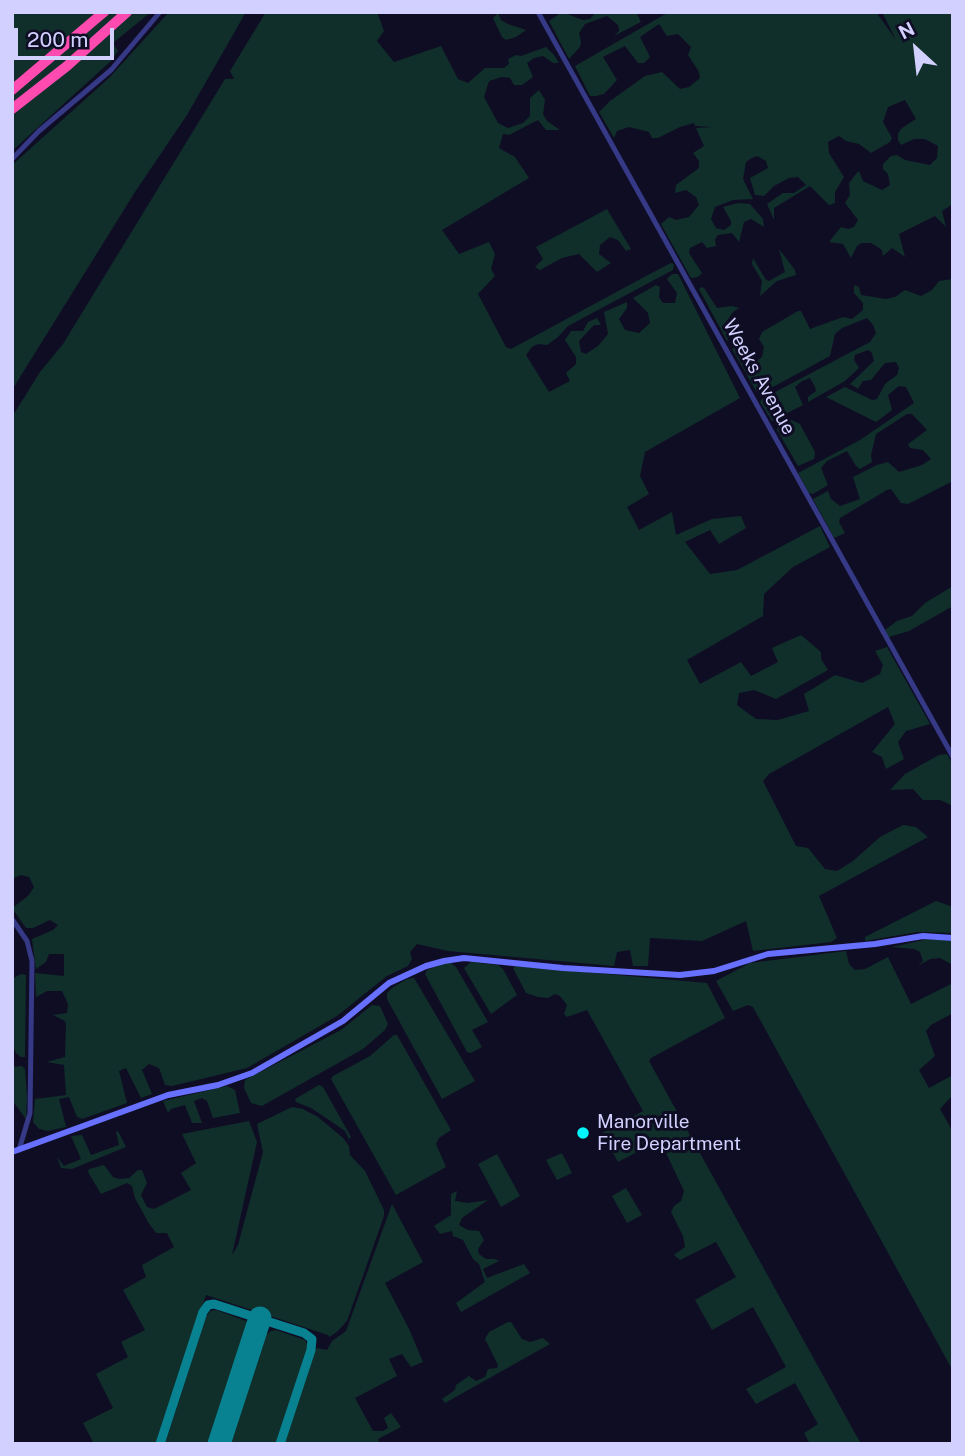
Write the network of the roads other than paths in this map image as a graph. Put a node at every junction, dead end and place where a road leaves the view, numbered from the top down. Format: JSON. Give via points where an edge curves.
{"nodes":[{"id":1,"x":104,"y":12,"type":"edge"},
{"id":2,"x":127,"y":12,"type":"edge"},
{"id":3,"x":160,"y":12,"type":"edge"},
{"id":4,"x":538,"y":12,"type":"edge"},
{"id":5,"x":12,"y":90,"type":"edge"},
{"id":6,"x":12,"y":109,"type":"edge"},
{"id":7,"x":12,"y":159,"type":"edge"},
{"id":8,"x":953,"y":757,"type":"edge"},
{"id":9,"x":12,"y":919,"type":"edge"},
{"id":10,"x":953,"y":938,"type":"edge"},
{"id":11,"x":26,"y":1131,"type":"junction"},
{"id":12,"x":39,"y":1142,"type":"junction"},
{"id":13,"x":16,"y":1151,"type":"edge"}],
"edges":[{"from":1,"to":5,"type":"highway"},
{"from":2,"to":6,"type":"highway"},
{"from":3,"to":7,"type":"street","via":[[111,70]]},
{"from":4,"to":8,"type":"street","name":"Weeks Avenue"},
{"from":9,"to":11,"type":"street","via":[[32,953],[31,1101]]},
{"from":10,"to":12,"type":"main road","via":[[923,936],[768,954],[708,973],[680,975],[464,958],[444,961],[390,982],[343,1021],[252,1073],[168,1095]]},
{"from":11,"to":12,"type":"street","via":[[30,1140]]},
{"from":11,"to":13,"type":"street"},
{"from":12,"to":13,"type":"main road"}]}
